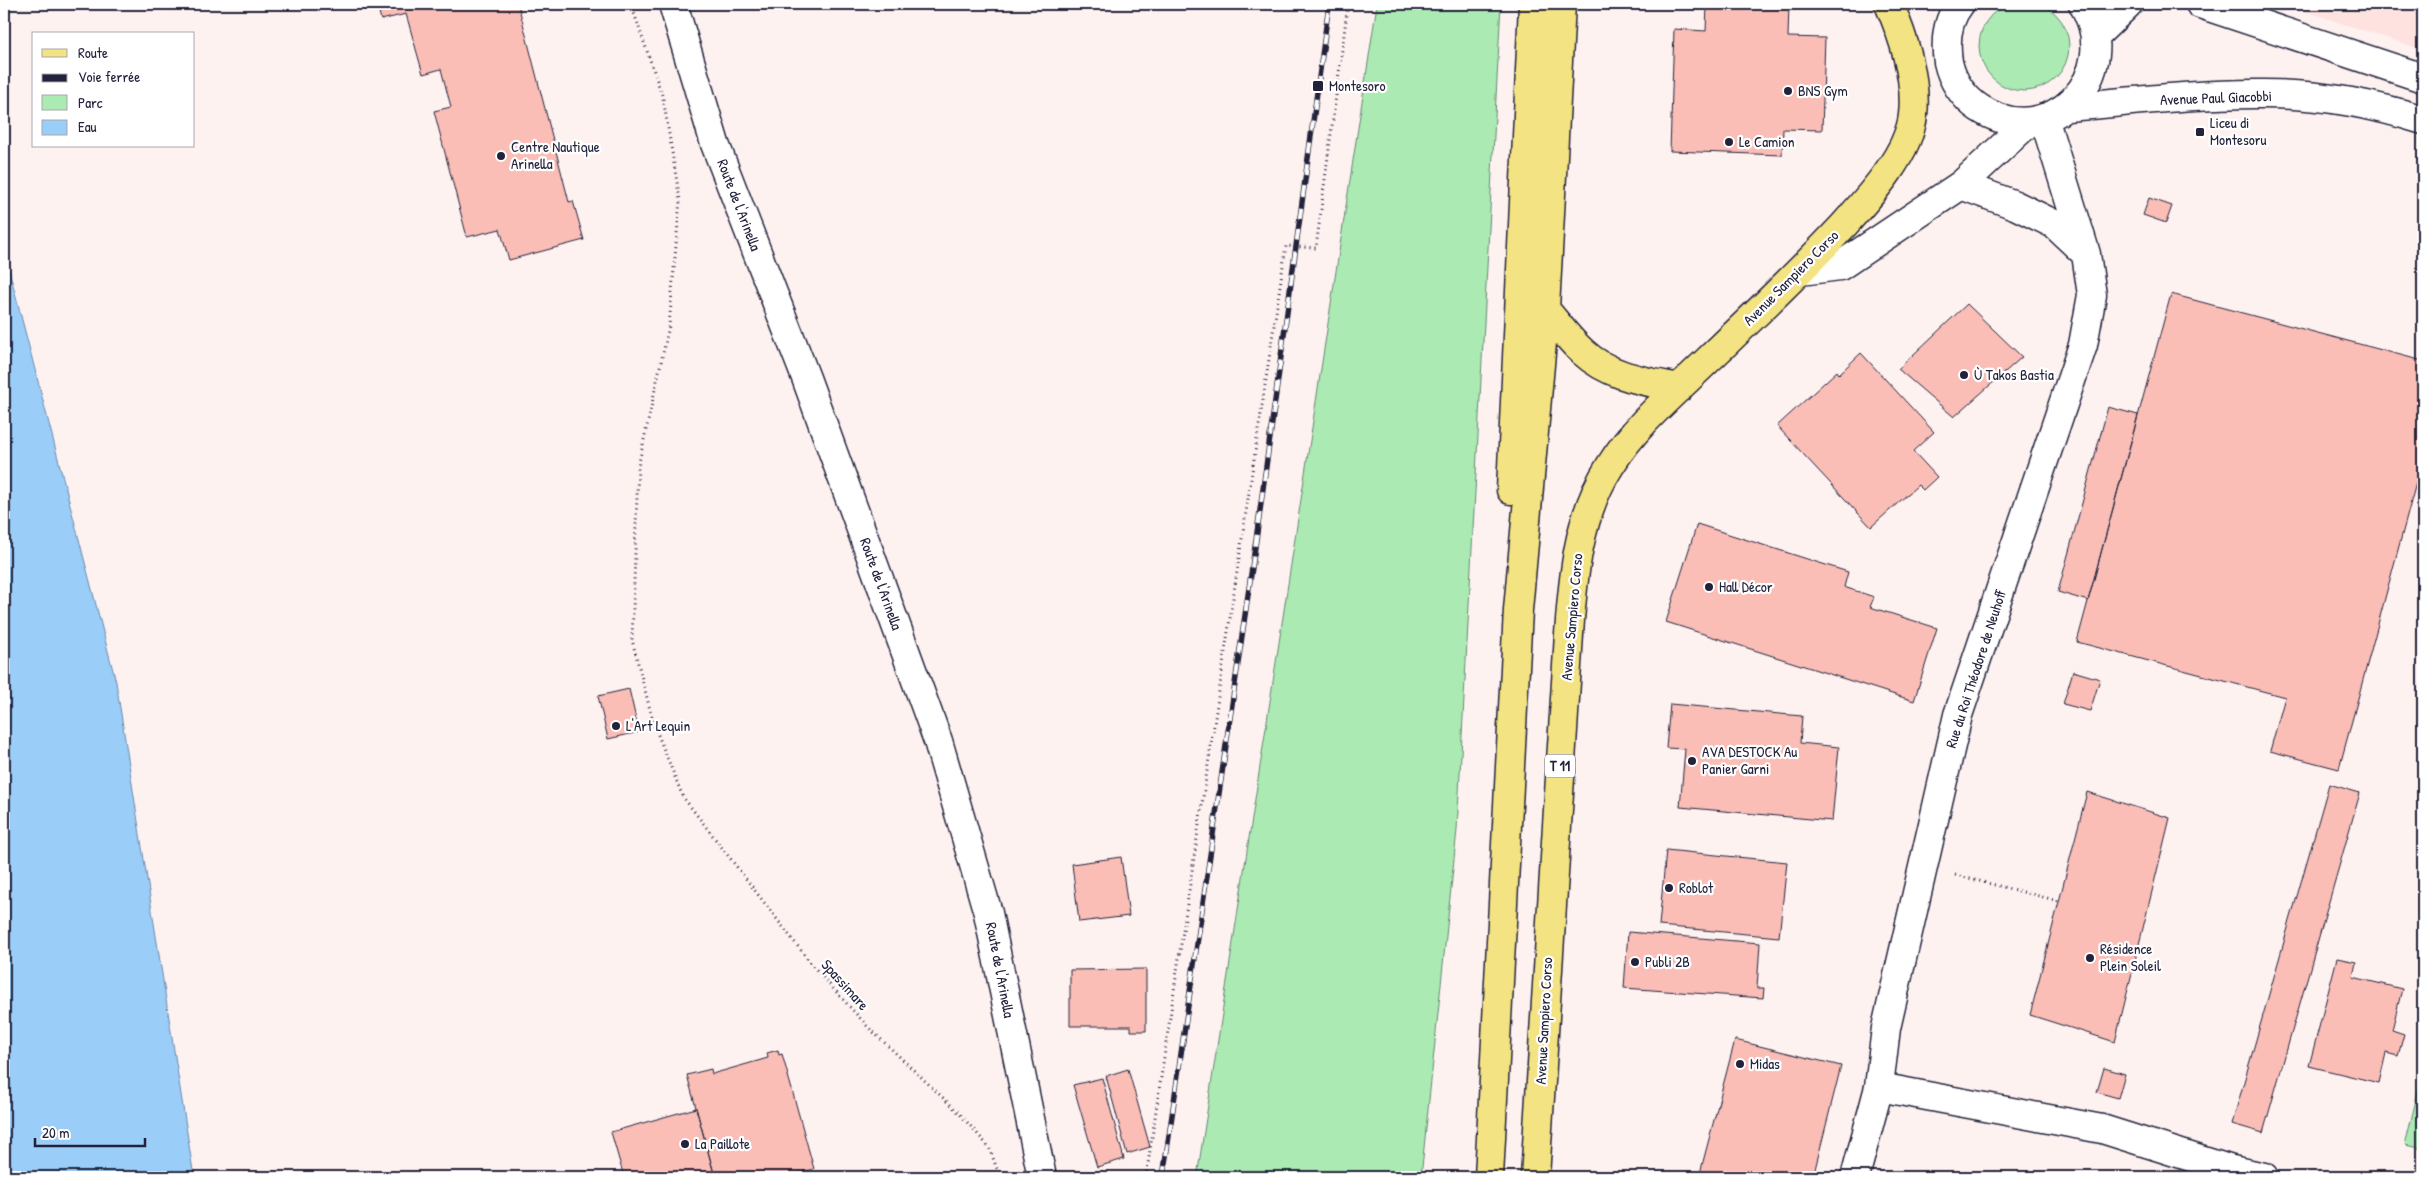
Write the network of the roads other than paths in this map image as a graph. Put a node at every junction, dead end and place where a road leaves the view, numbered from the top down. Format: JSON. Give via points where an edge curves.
{"nodes":[{"id":1,"x":673,"y":4,"type":"edge"},
{"id":2,"x":1533,"y":4,"type":"edge"},
{"id":3,"x":1561,"y":4,"type":"edge"},
{"id":4,"x":1889,"y":4,"type":"edge"},
{"id":5,"x":1960,"y":4,"type":"edge"},
{"id":6,"x":2083,"y":4,"type":"edge"},
{"id":7,"x":2128,"y":4,"type":"edge"},
{"id":8,"x":2200,"y":4,"type":"edge"},
{"id":9,"x":2096,"y":35,"type":"junction"},
{"id":10,"x":2423,"y":78,"type":"edge"},
{"id":11,"x":2046,"y":116,"type":"junction"},
{"id":12,"x":2423,"y":120,"type":"edge"},
{"id":13,"x":1961,"y":185,"type":"junction"},
{"id":14,"x":2086,"y":254,"type":"junction"},
{"id":15,"x":1801,"y":271,"type":"junction"},
{"id":16,"x":1545,"y":309,"type":"junction"},
{"id":17,"x":1679,"y":388,"type":"junction"},
{"id":18,"x":1518,"y":610,"type":"junction"},
{"id":19,"x":1879,"y":1087,"type":"junction"},
{"id":20,"x":1042,"y":1177,"type":"edge"},
{"id":21,"x":1489,"y":1177,"type":"edge"},
{"id":22,"x":1535,"y":1177,"type":"edge"},
{"id":23,"x":1855,"y":1177,"type":"edge"},
{"id":24,"x":2264,"y":1177,"type":"edge"}],
"edges":[{"from":1,"to":20,"type":"street","name":"Route de l'Arinella","via":[[715,144],[806,378],[938,741],[988,913]]},
{"from":2,"to":18,"type":"main road","via":[[1508,562]]},
{"from":3,"to":16,"type":"main road"},
{"from":4,"to":15,"type":"main road","name":"Avenue Sampiero Corso","via":[[1904,45],[1912,84],[1913,114],[1908,136],[1869,197]]},
{"from":5,"to":11,"type":"street","name":"Avenue Paul Giacobbi","via":[[1948,29],[1946,49],[1958,88],[1972,103],[2008,121]]},
{"from":6,"to":9,"type":"street"},
{"from":7,"to":9,"type":"street"},
{"from":8,"to":10,"type":"street"},
{"from":9,"to":11,"type":"street","via":[[2092,75],[2081,93]]},
{"from":11,"to":12,"type":"street","name":"Avenue Paul Giacobbi","via":[[2256,94],[2384,108]]},
{"from":11,"to":13,"type":"street"},
{"from":11,"to":14,"type":"street","name":"Rue du Roi Théodore de Neuhoff"},
{"from":13,"to":14,"type":"street","via":[[2054,224]]},
{"from":13,"to":15,"type":"street","via":[[1840,266]]},
{"from":14,"to":19,"type":"street","name":"Rue du Roi Théodore de Neuhoff","via":[[2092,295],[2084,345],[1958,715],[1886,1028]]},
{"from":15,"to":17,"type":"main road","name":"Avenue Sampiero Corso"},
{"from":16,"to":17,"type":"main road","via":[[1583,353],[1599,364],[1634,379]]},
{"from":16,"to":18,"type":"main road"},
{"from":17,"to":22,"type":"main road","name":"Avenue Sampiero Corso","number":"T 11","via":[[1633,434],[1609,466],[1579,542],[1572,584]]},
{"from":18,"to":21,"type":"main road"},
{"from":19,"to":23,"type":"street","name":"Rue du Roi Théodore de Neuhoff"},
{"from":19,"to":24,"type":"street","via":[[2102,1129]]}]}
